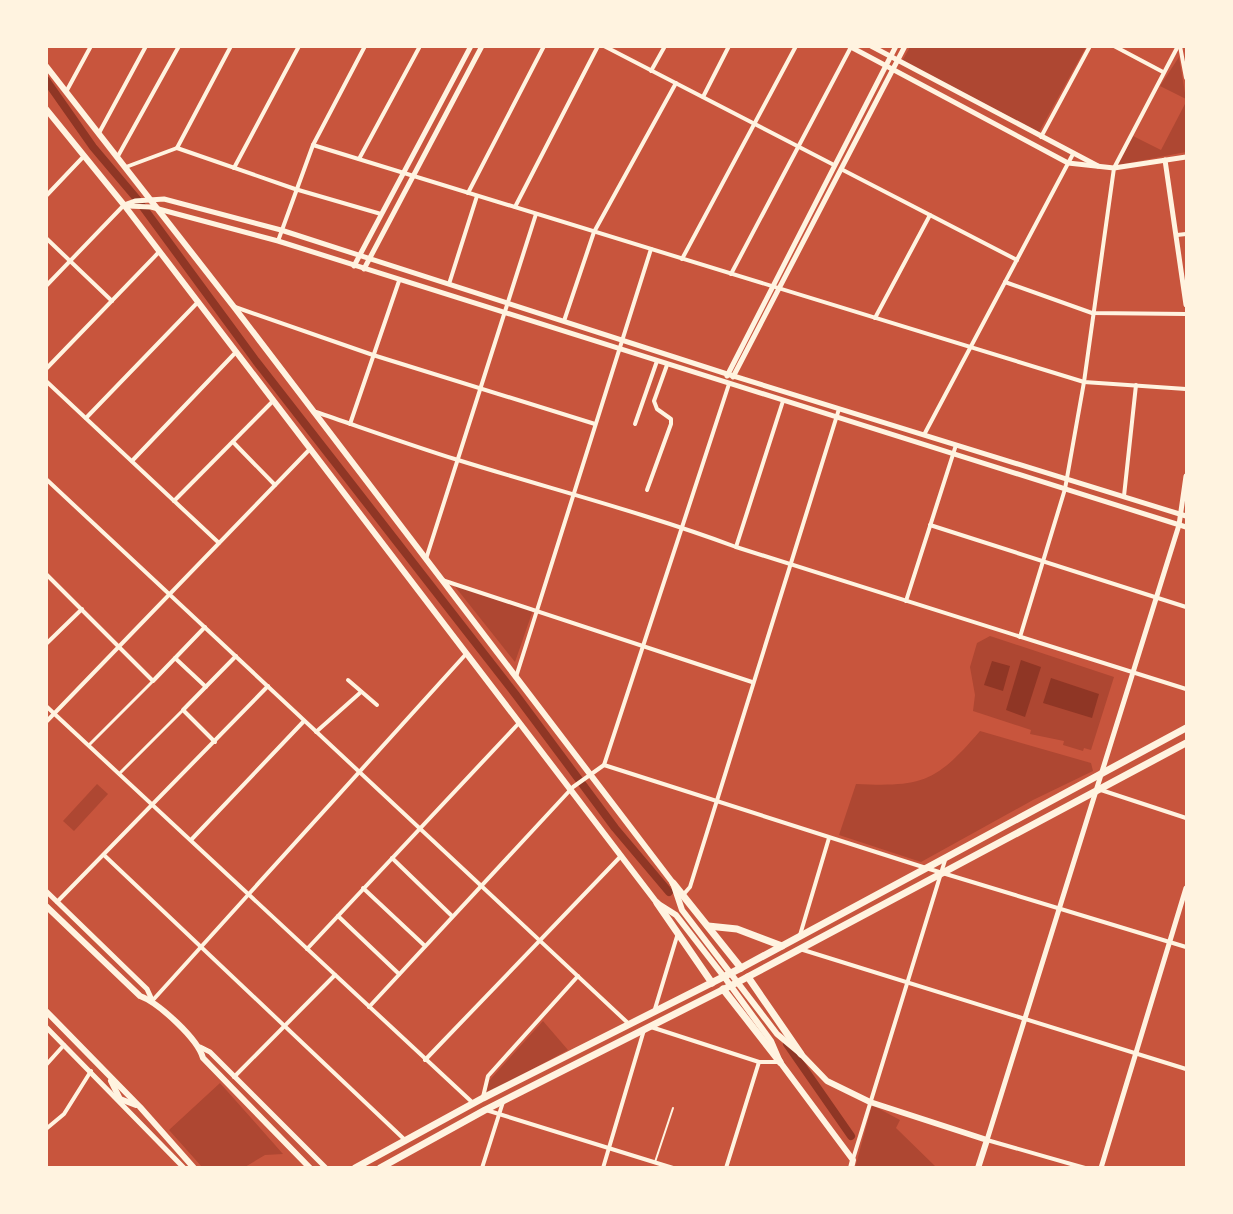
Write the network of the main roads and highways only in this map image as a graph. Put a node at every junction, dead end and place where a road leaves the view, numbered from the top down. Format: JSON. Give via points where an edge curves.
{"nodes":[{"id":1,"x":46,"y":66,"type":"edge"},
{"id":2,"x":46,"y":109,"type":"edge"},
{"id":3,"x":1186,"y":728,"type":"edge"},
{"id":4,"x":1186,"y":742,"type":"edge"},
{"id":5,"x":673,"y":883,"type":"joint"},
{"id":6,"x":679,"y":895,"type":"junction"},
{"id":7,"x":660,"y":905,"type":"junction"},
{"id":8,"x":46,"y":906,"type":"edge"},
{"id":9,"x":708,"y":926,"type":"junction"},
{"id":10,"x":782,"y":946,"type":"junction"},
{"id":11,"x":741,"y":968,"type":"junction"},
{"id":12,"x":748,"y":977,"type":"junction"},
{"id":13,"x":712,"y":983,"type":"junction"},
{"id":14,"x":723,"y":989,"type":"junction"},
{"id":15,"x":46,"y":1011,"type":"edge"},
{"id":16,"x":801,"y":1054,"type":"junction"},
{"id":17,"x":780,"y":1062,"type":"junction"},
{"id":18,"x":109,"y":1075,"type":"junction"},
{"id":19,"x":140,"y":1107,"type":"junction"},
{"id":20,"x":852,"y":1164,"type":"edge"},
{"id":21,"x":194,"y":1167,"type":"edge"},
{"id":22,"x":310,"y":1167,"type":"edge"},
{"id":23,"x":355,"y":1167,"type":"edge"},
{"id":24,"x":380,"y":1167,"type":"edge"},
{"id":25,"x":978,"y":1167,"type":"edge"}],
"edges":[{"from":1,"to":5,"type":"main road"},
{"from":2,"to":7,"type":"main road"},
{"from":3,"to":10,"type":"main road"},
{"from":4,"to":12,"type":"main road"},
{"from":5,"to":6,"type":"main road"},
{"from":6,"to":9,"type":"main road"},
{"from":6,"to":16,"type":"main road","via":[[682,910],[781,1037]]},
{"from":7,"to":13,"type":"main road"},
{"from":7,"to":17,"type":"main road","via":[[683,924],[774,1047]]},
{"from":8,"to":22,"type":"main road","via":[[200,1047],[203,1058]]},
{"from":9,"to":10,"type":"main road","via":[[737,929]]},
{"from":9,"to":11,"type":"main road"},
{"from":10,"to":11,"type":"main road"},
{"from":11,"to":13,"type":"main road"},
{"from":12,"to":14,"type":"main road"},
{"from":12,"to":16,"type":"main road"},
{"from":13,"to":23,"type":"main road"},
{"from":14,"to":17,"type":"main road"},
{"from":14,"to":24,"type":"main road"},
{"from":15,"to":18,"type":"main road"},
{"from":16,"to":25,"type":"main road","via":[[827,1081],[870,1101],[987,1140]]},
{"from":17,"to":20,"type":"main road"},
{"from":18,"to":19,"type":"main road"},
{"from":18,"to":19,"type":"main road","via":[[120,1099]]},
{"from":19,"to":21,"type":"main road"}]}
